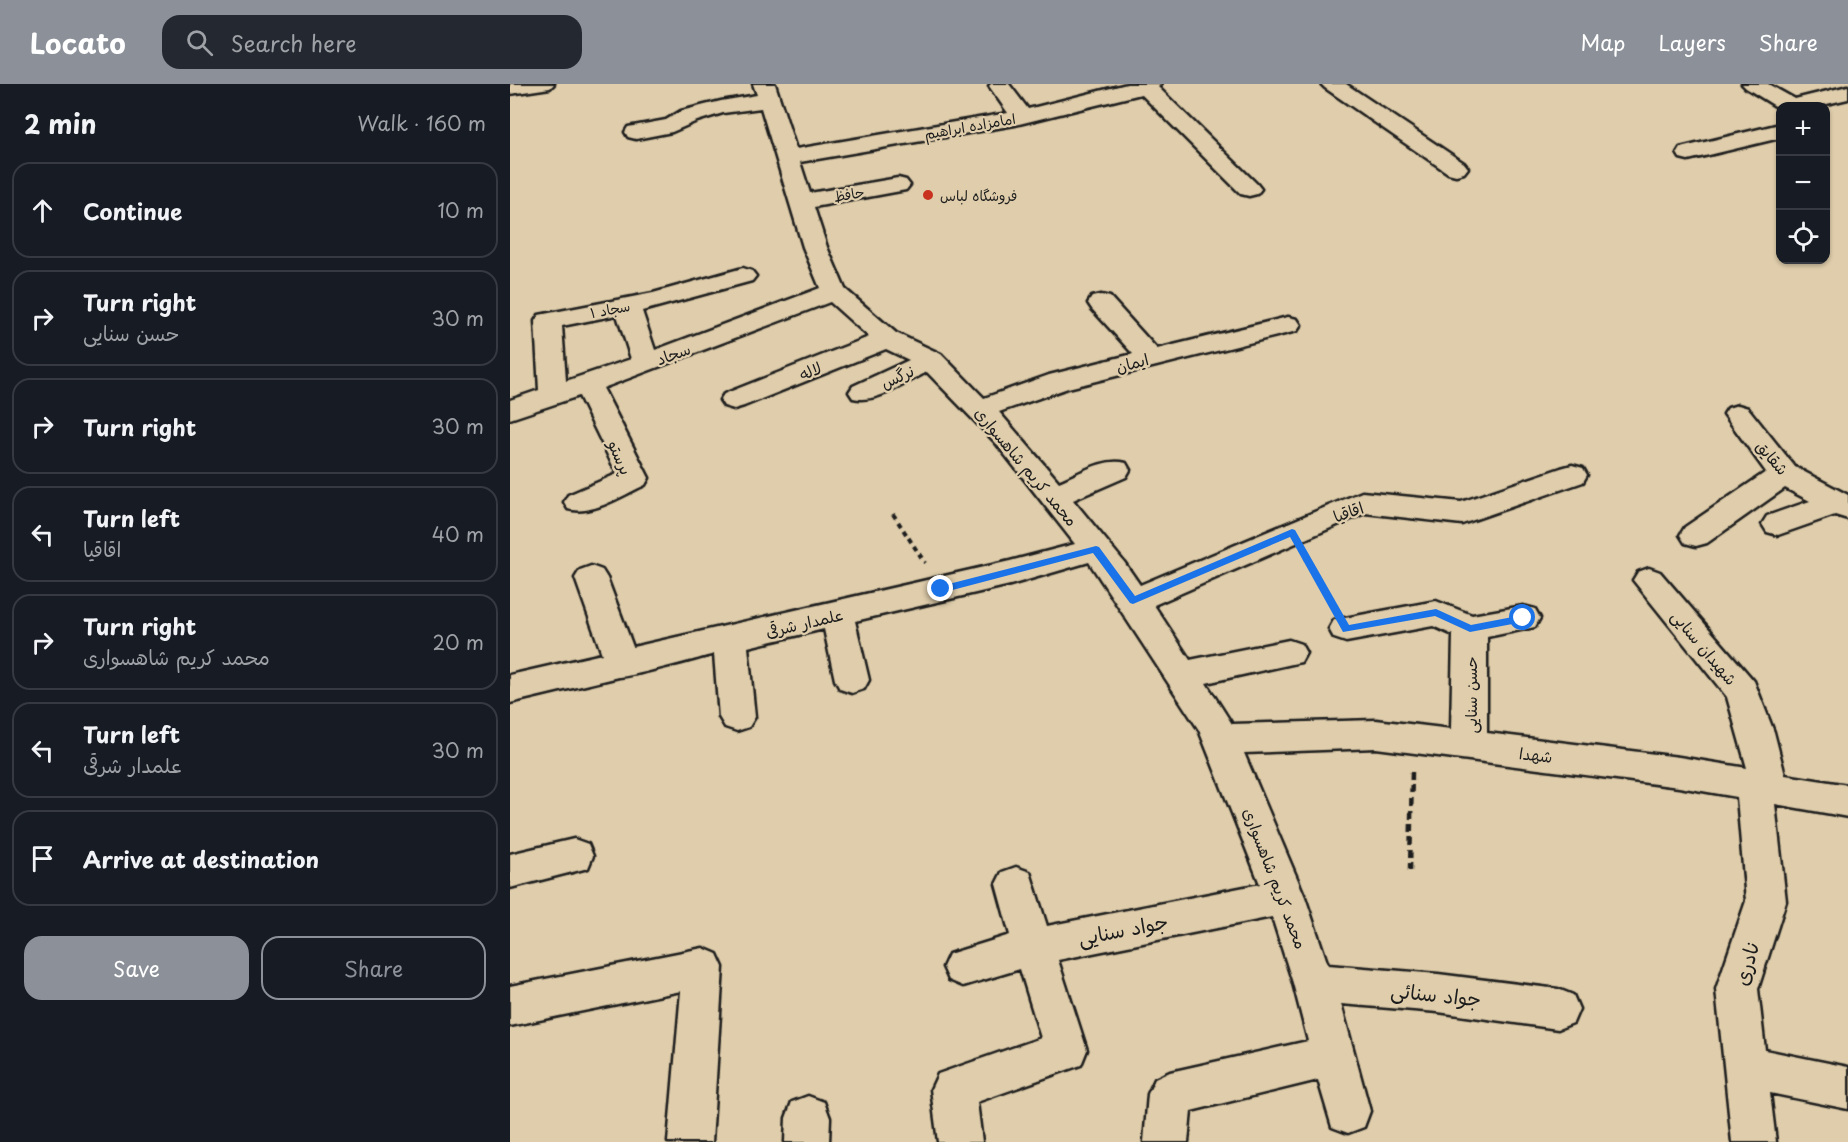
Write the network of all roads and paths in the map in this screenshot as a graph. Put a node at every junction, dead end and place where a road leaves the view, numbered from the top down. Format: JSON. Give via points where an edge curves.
{"nodes":[{"id":1,"x":543,"y":84,"type":"edge"},
{"id":2,"x":1070,"y":84,"type":"edge"},
{"id":3,"x":1146,"y":84,"type":"edge"},
{"id":4,"x":1332,"y":84,"type":"edge"},
{"id":5,"x":1753,"y":84,"type":"edge"},
{"id":6,"x":1000,"y":86,"type":"dead end"},
{"id":7,"x":510,"y":88,"type":"edge"},
{"id":8,"x":766,"y":92,"type":"edge"},
{"id":9,"x":1848,"y":92,"type":"edge"},
{"id":10,"x":1825,"y":99,"type":"junction"},
{"id":11,"x":1786,"y":102,"type":"edge"},
{"id":12,"x":1811,"y":102,"type":"edge"},
{"id":13,"x":1089,"y":103,"type":"junction"},
{"id":14,"x":1848,"y":112,"type":"edge"},
{"id":15,"x":1022,"y":117,"type":"junction"},
{"id":16,"x":636,"y":132,"type":"dead end"},
{"id":17,"x":1776,"y":132,"type":"edge"},
{"id":18,"x":1688,"y":153,"type":"dead end"},
{"id":19,"x":787,"y":157,"type":"junction"},
{"id":20,"x":1456,"y":168,"type":"dead end"},
{"id":21,"x":898,"y":185,"type":"dead end"},
{"id":22,"x":1249,"y":189,"type":"dead end"},
{"id":23,"x":800,"y":202,"type":"junction"},
{"id":24,"x":743,"y":276,"type":"dead end"},
{"id":25,"x":834,"y":292,"type":"junction"},
{"id":26,"x":1101,"y":303,"type":"dead end"},
{"id":27,"x":627,"y":305,"type":"junction"},
{"id":28,"x":1288,"y":325,"type":"dead end"},
{"id":29,"x":887,"y":339,"type":"junction"},
{"id":30,"x":1150,"y":357,"type":"junction"},
{"id":31,"x":931,"y":360,"type":"junction"},
{"id":32,"x":646,"y":363,"type":"junction"},
{"id":33,"x":587,"y":384,"type":"junction"},
{"id":34,"x":863,"y":392,"type":"dead end"},
{"id":35,"x":554,"y":395,"type":"junction"},
{"id":36,"x":734,"y":400,"type":"dead end"},
{"id":37,"x":980,"y":409,"type":"junction"},
{"id":38,"x":510,"y":410,"type":"edge"},
{"id":39,"x":1738,"y":414,"type":"dead end"},
{"id":40,"x":1115,"y":470,"type":"dead end"},
{"id":41,"x":1784,"y":474,"type":"junction"},
{"id":42,"x":1572,"y":475,"type":"dead end"},
{"id":43,"x":1054,"y":496,"type":"junction"},
{"id":44,"x":579,"y":502,"type":"dead end"},
{"id":45,"x":1842,"y":505,"type":"edge"},
{"id":46,"x":893,"y":514,"type":"dead end"},
{"id":47,"x":1778,"y":524,"type":"dead end"},
{"id":48,"x":1292,"y":533,"type":"junction"},
{"id":49,"x":1696,"y":535,"type":"dead end"},
{"id":50,"x":1096,"y":549,"type":"junction"},
{"id":51,"x":591,"y":578,"type":"dead end"},
{"id":52,"x":1649,"y":580,"type":"dead end"},
{"id":53,"x":941,"y":589,"type":"junction"},
{"id":54,"x":1133,"y":601,"type":"junction"},
{"id":55,"x":837,"y":614,"type":"junction"},
{"id":56,"x":1523,"y":618,"type":"dead end"},
{"id":57,"x":1470,"y":628,"type":"junction"},
{"id":58,"x":1346,"y":629,"type":"joint"},
{"id":59,"x":730,"y":639,"type":"junction"},
{"id":60,"x":1288,"y":653,"type":"dead end"},
{"id":61,"x":623,"y":665,"type":"junction"},
{"id":62,"x":1182,"y":675,"type":"junction"},
{"id":63,"x":852,"y":680,"type":"dead end"},
{"id":64,"x":510,"y":689,"type":"edge"},
{"id":65,"x":737,"y":717,"type":"dead end"},
{"id":66,"x":1221,"y":739,"type":"junction"},
{"id":67,"x":1412,"y":739,"type":"junction"},
{"id":68,"x":1469,"y":746,"type":"junction"},
{"id":69,"x":1762,"y":786,"type":"junction"},
{"id":70,"x":1848,"y":801,"type":"edge"},
{"id":71,"x":574,"y":856,"type":"dead end"},
{"id":72,"x":510,"y":871,"type":"edge"},
{"id":73,"x":1410,"y":871,"type":"dead end"},
{"id":74,"x":1016,"y":884,"type":"dead end"},
{"id":75,"x":1285,"y":897,"type":"junction"},
{"id":76,"x":1032,"y":946,"type":"junction"},
{"id":77,"x":963,"y":968,"type":"dead end"},
{"id":78,"x":1314,"y":983,"type":"junction"},
{"id":79,"x":510,"y":1006,"type":"edge"},
{"id":80,"x":1558,"y":1010,"type":"dead end"},
{"id":81,"x":1333,"y":1056,"type":"junction"},
{"id":82,"x":1745,"y":1067,"type":"junction"},
{"id":83,"x":1848,"y":1088,"type":"edge"},
{"id":84,"x":1348,"y":1111,"type":"dead end"},
{"id":85,"x":690,"y":1142,"type":"edge"},
{"id":86,"x":960,"y":1142,"type":"edge"},
{"id":87,"x":1166,"y":1142,"type":"edge"},
{"id":88,"x":1754,"y":1142,"type":"edge"}],
"edges":[{"from":1,"to":7,"type":"street"},
{"from":2,"to":13,"type":"street"},
{"from":3,"to":13,"type":"street","name":"امامزاده ابراهیم"},
{"from":3,"to":22,"type":"street"},
{"from":4,"to":20,"type":"street"},
{"from":5,"to":11,"type":"street"},
{"from":6,"to":15,"type":"street"},
{"from":8,"to":16,"type":"street","via":[[672,125]]},
{"from":8,"to":19,"type":"street","name":"محمد کریم شاهسواری"},
{"from":9,"to":10,"type":"street"},
{"from":10,"to":12,"type":"street"},
{"from":10,"to":14,"type":"street"},
{"from":13,"to":15,"type":"street","name":"امامزاده ابراهیم"},
{"from":15,"to":19,"type":"street","name":"امامزاده ابراهیم"},
{"from":17,"to":18,"type":"street"},
{"from":19,"to":23,"type":"street","name":"محمد کریم شاهسواری"},
{"from":21,"to":23,"type":"street","name":"حافظ"},
{"from":23,"to":25,"type":"street","name":"محمد کریم شاهسواری"},
{"from":24,"to":27,"type":"street","name":"سجاد ۱"},
{"from":25,"to":29,"type":"street","name":"محمد کریم شاهسواری"},
{"from":25,"to":32,"type":"street","name":"سجاد"},
{"from":26,"to":30,"type":"street"},
{"from":27,"to":32,"type":"street"},
{"from":27,"to":35,"type":"street","name":"سجاد ۱","via":[[548,321]]},
{"from":28,"to":30,"type":"street","name":"ایمان"},
{"from":29,"to":31,"type":"street","name":"محمد کریم شاهسواری"},
{"from":29,"to":36,"type":"street","name":"لاله"},
{"from":30,"to":37,"type":"street","name":"ایمان","via":[[1059,381]]},
{"from":31,"to":34,"type":"street","name":"نرگس"},
{"from":31,"to":37,"type":"street","name":"محمد کریم شاهسواری"},
{"from":32,"to":33,"type":"street","name":"سجاد"},
{"from":33,"to":35,"type":"street","name":"سجاد"},
{"from":33,"to":44,"type":"street","name":"پرستو","via":[[634,478]]},
{"from":35,"to":38,"type":"street","name":"سجاد"},
{"from":37,"to":43,"type":"street","name":"محمد کریم شاهسواری"},
{"from":39,"to":41,"type":"street","name":"شقایق"},
{"from":40,"to":43,"type":"street"},
{"from":41,"to":45,"type":"street","name":"شقایق"},
{"from":41,"to":49,"type":"street"},
{"from":42,"to":48,"type":"street","name":"اقاقیا","via":[[1462,513],[1362,502]]},
{"from":43,"to":50,"type":"street","name":"محمد کریم شاهسواری"},
{"from":45,"to":47,"type":"street"},
{"from":46,"to":53,"type":"path"},
{"from":48,"to":54,"type":"street","name":"اقاقیا"},
{"from":48,"to":58,"type":"path"},
{"from":50,"to":53,"type":"street","name":"علمدار شرقی"},
{"from":50,"to":54,"type":"street","name":"محمد کریم شاهسواری"},
{"from":51,"to":61,"type":"street"},
{"from":52,"to":69,"type":"street","name":"شهيدان سنايی","via":[[1742,690],[1756,732]]},
{"from":53,"to":55,"type":"street","name":"علمدار شرقی"},
{"from":54,"to":62,"type":"street","name":"محمد کریم شاهسواری"},
{"from":55,"to":59,"type":"street","name":"علمدار شرقی"},
{"from":55,"to":63,"type":"street"},
{"from":56,"to":57,"type":"street"},
{"from":57,"to":58,"type":"street","via":[[1436,612]]},
{"from":57,"to":68,"type":"street","name":"حسن سنايی"},
{"from":59,"to":61,"type":"street","name":"علمدار شرقی"},
{"from":59,"to":65,"type":"street"},
{"from":60,"to":62,"type":"street"},
{"from":61,"to":64,"type":"street","name":"علمدار شرقی"},
{"from":62,"to":66,"type":"street","name":"محمد کریم شاهسواری"},
{"from":66,"to":67,"type":"street","name":"شهدا","via":[[1376,734]]},
{"from":66,"to":75,"type":"street","name":"محمد کریم شاهسواری"},
{"from":67,"to":68,"type":"street","name":"شهدا"},
{"from":67,"to":73,"type":"path"},
{"from":68,"to":69,"type":"street","name":"شهدا"},
{"from":69,"to":70,"type":"street","name":"شهدا"},
{"from":69,"to":82,"type":"street","name":"نادری","via":[[1766,901],[1737,989]]},
{"from":71,"to":72,"type":"street"},
{"from":74,"to":76,"type":"street"},
{"from":75,"to":76,"type":"street","name":"جواد سنایی"},
{"from":75,"to":78,"type":"street","name":"محمد کریم شاهسواری"},
{"from":76,"to":77,"type":"street","name":"جواد سنایی"},
{"from":76,"to":86,"type":"street","via":[[1066,1050],[953,1089]]},
{"from":78,"to":80,"type":"street","name":"جواد سنائی","via":[[1438,993]]},
{"from":78,"to":81,"type":"street","name":"محمد کریم شاهسواری"},
{"from":79,"to":85,"type":"street","via":[[703,967]]},
{"from":81,"to":84,"type":"street","name":"محمد کریم شاهسواری"},
{"from":81,"to":87,"type":"street","via":[[1170,1094]]},
{"from":82,"to":83,"type":"street"},
{"from":82,"to":88,"type":"street","name":"نادری"}]}
